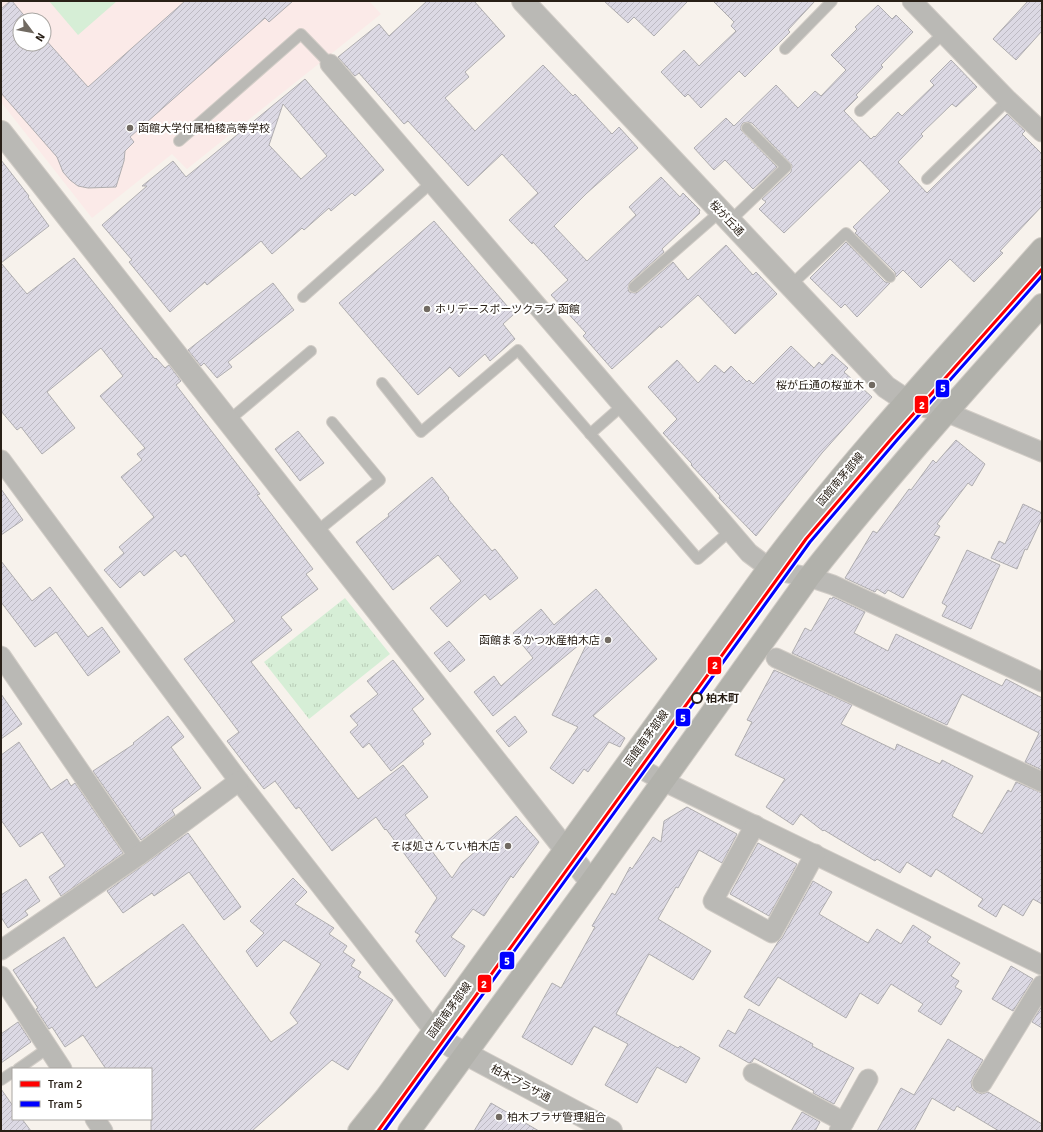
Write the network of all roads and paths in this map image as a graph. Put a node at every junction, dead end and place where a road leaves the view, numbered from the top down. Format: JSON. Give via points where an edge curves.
{"nodes":[{"id":1,"x":523,"y":1,"type":"edge"},
{"id":2,"x":832,"y":1,"type":"edge"},
{"id":3,"x":912,"y":1,"type":"edge"},
{"id":4,"x":944,"y":33,"type":"junction"},
{"id":5,"x":785,"y":49,"type":"dead end"},
{"id":6,"x":330,"y":64,"type":"joint"},
{"id":7,"x":1008,"y":100,"type":"junction"},
{"id":8,"x":860,"y":110,"type":"dead end"},
{"id":9,"x":747,"y":128,"type":"dead end"},
{"id":10,"x":1,"y":132,"type":"edge"},
{"id":11,"x":1042,"y":132,"type":"edge"},
{"id":12,"x":179,"y":141,"type":"dead end"},
{"id":13,"x":927,"y":179,"type":"dead end"},
{"id":14,"x":431,"y":182,"type":"junction"},
{"id":15,"x":725,"y":216,"type":"junction"},
{"id":16,"x":1042,"y":249,"type":"edge"},
{"id":17,"x":890,"y":277,"type":"dead end"},
{"id":18,"x":791,"y":285,"type":"junction"},
{"id":19,"x":634,"y":287,"type":"dead end"},
{"id":20,"x":303,"y":297,"type":"dead end"},
{"id":21,"x":1042,"y":305,"type":"edge"},
{"id":22,"x":311,"y":351,"type":"dead end"},
{"id":23,"x":382,"y":383,"type":"dead end"},
{"id":24,"x":907,"y":401,"type":"junction"},
{"id":25,"x":623,"y":405,"type":"junction"},
{"id":26,"x":946,"y":412,"type":"junction"},
{"id":27,"x":228,"y":421,"type":"junction"},
{"id":28,"x":332,"y":422,"type":"dead end"},
{"id":29,"x":590,"y":434,"type":"junction"},
{"id":30,"x":1042,"y":452,"type":"edge"},
{"id":31,"x":1,"y":460,"type":"edge"},
{"id":32,"x":730,"y":531,"type":"junction"},
{"id":33,"x":316,"y":532,"type":"junction"},
{"id":34,"x":769,"y":568,"type":"junction"},
{"id":35,"x":809,"y":577,"type":"junction"},
{"id":36,"x":1,"y":656,"type":"edge"},
{"id":37,"x":776,"y":658,"type":"dead end"},
{"id":38,"x":1042,"y":682,"type":"edge"},
{"id":39,"x":629,"y":762,"type":"junction"},
{"id":40,"x":239,"y":781,"type":"junction"},
{"id":41,"x":663,"y":781,"type":"junction"},
{"id":42,"x":1042,"y":782,"type":"edge"},
{"id":43,"x":755,"y":825,"type":"junction"},
{"id":44,"x":565,"y":849,"type":"junction"},
{"id":45,"x":815,"y":854,"type":"junction"},
{"id":46,"x":138,"y":856,"type":"junction"},
{"id":47,"x":591,"y":882,"type":"junction"},
{"id":48,"x":1,"y":950,"type":"edge"},
{"id":49,"x":1042,"y":965,"type":"edge"},
{"id":50,"x":1,"y":976,"type":"edge"},
{"id":51,"x":1042,"y":985,"type":"edge"},
{"id":52,"x":434,"y":1031,"type":"junction"},
{"id":53,"x":48,"y":1048,"type":"junction"},
{"id":54,"x":466,"y":1054,"type":"junction"},
{"id":55,"x":19,"y":1068,"type":"edge"},
{"id":56,"x":61,"y":1068,"type":"edge"},
{"id":57,"x":12,"y":1073,"type":"edge"},
{"id":58,"x":753,"y":1074,"type":"dead end"},
{"id":59,"x":868,"y":1079,"type":"dead end"},
{"id":60,"x":1,"y":1080,"type":"edge"},
{"id":61,"x":982,"y":1083,"type":"dead end"},
{"id":62,"x":96,"y":1120,"type":"edge"},
{"id":63,"x":842,"y":1126,"type":"edge"},
{"id":64,"x":103,"y":1131,"type":"edge"},
{"id":65,"x":359,"y":1131,"type":"edge"},
{"id":66,"x":409,"y":1131,"type":"edge"},
{"id":67,"x":611,"y":1131,"type":"edge"}],
"edges":[{"from":1,"to":15,"type":"street","name":"桜が丘通"},
{"from":2,"to":5,"type":"lane"},
{"from":3,"to":4,"type":"street"},
{"from":4,"to":7,"type":"street"},
{"from":4,"to":8,"type":"lane"},
{"from":6,"to":12,"type":"lane","via":[[301,34]]},
{"from":6,"to":14,"type":"street"},
{"from":7,"to":11,"type":"street"},
{"from":7,"to":13,"type":"lane"},
{"from":9,"to":15,"type":"lane","via":[[786,167]]},
{"from":10,"to":27,"type":"street"},
{"from":14,"to":20,"type":"lane"},
{"from":14,"to":25,"type":"street"},
{"from":15,"to":18,"type":"street","name":"桜が丘通"},
{"from":15,"to":19,"type":"lane"},
{"from":16,"to":24,"type":"main road","name":"函館南茅部線"},
{"from":17,"to":18,"type":"lane","via":[[846,233]]},
{"from":18,"to":24,"type":"street","name":"桜が丘通","via":[[886,387]]},
{"from":21,"to":26,"type":"main road"},
{"from":22,"to":27,"type":"lane"},
{"from":23,"to":29,"type":"lane","via":[[421,432],[518,350]]},
{"from":24,"to":26,"type":"street","name":"桜が丘通"},
{"from":24,"to":34,"type":"main road","name":"函館南茅部線","via":[[802,524]]},
{"from":25,"to":29,"type":"lane"},
{"from":25,"to":32,"type":"street"},
{"from":26,"to":30,"type":"street"},
{"from":26,"to":35,"type":"main road"},
{"from":27,"to":33,"type":"street"},
{"from":28,"to":33,"type":"lane","via":[[380,480]]},
{"from":29,"to":32,"type":"lane","via":[[698,559]]},
{"from":31,"to":40,"type":"street"},
{"from":32,"to":34,"type":"street","via":[[748,553]]},
{"from":33,"to":44,"type":"street"},
{"from":34,"to":35,"type":"street"},
{"from":34,"to":39,"type":"main road","name":"函館南茅部線"},
{"from":35,"to":38,"type":"street","via":[[833,585]]},
{"from":35,"to":41,"type":"main road"},
{"from":36,"to":46,"type":"street"},
{"from":37,"to":42,"type":"street"},
{"from":39,"to":41,"type":"street"},
{"from":39,"to":44,"type":"main road","name":"函館南茅部線"},
{"from":40,"to":46,"type":"street"},
{"from":40,"to":52,"type":"street"},
{"from":41,"to":43,"type":"street"},
{"from":41,"to":47,"type":"main road"},
{"from":43,"to":45,"type":"street"},
{"from":43,"to":45,"type":"street","via":[[713,901],[772,933]]},
{"from":44,"to":47,"type":"street"},
{"from":44,"to":52,"type":"main road","name":"函館南茅部線"},
{"from":45,"to":49,"type":"street"},
{"from":46,"to":48,"type":"street"},
{"from":47,"to":54,"type":"main road"},
{"from":50,"to":53,"type":"street"},
{"from":51,"to":61,"type":"street"},
{"from":52,"to":54,"type":"street","name":"柏木プラザ通","via":[[444,1041]]},
{"from":52,"to":65,"type":"main road","name":"函館南茅部線"},
{"from":53,"to":55,"type":"lane"},
{"from":53,"to":56,"type":"street"},
{"from":54,"to":66,"type":"main road"},
{"from":54,"to":67,"type":"street","name":"柏木プラザ通"},
{"from":57,"to":60,"type":"lane"},
{"from":58,"to":63,"type":"street"},
{"from":59,"to":63,"type":"street"},
{"from":62,"to":64,"type":"street"}]}
